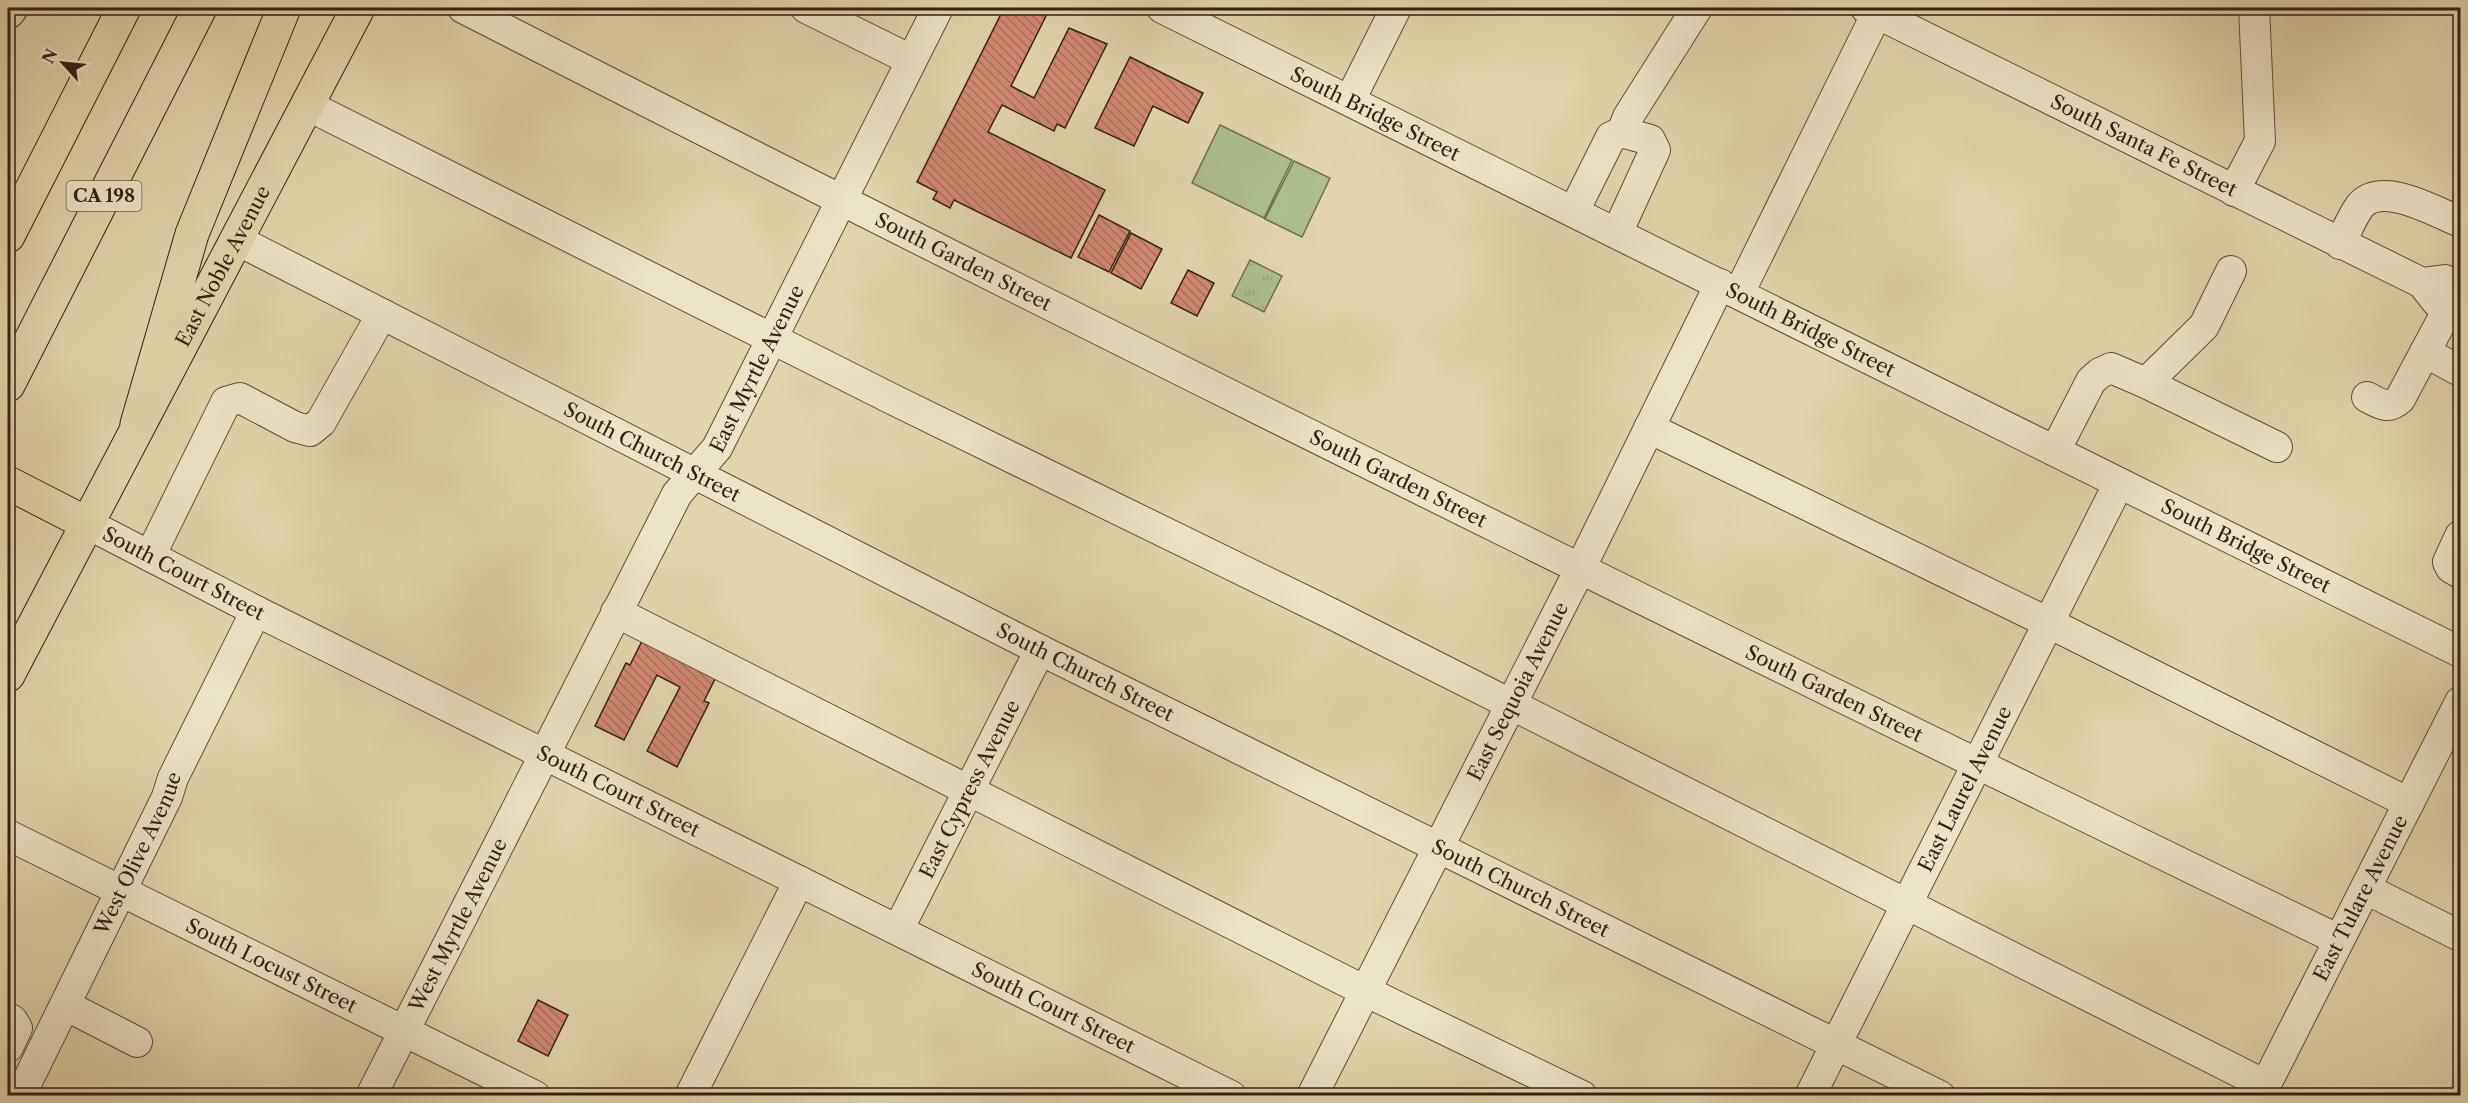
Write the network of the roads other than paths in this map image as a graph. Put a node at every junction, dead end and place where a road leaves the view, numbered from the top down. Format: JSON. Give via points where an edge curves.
{"nodes":[{"id":1,"x":11,"y":8,"type":"edge"},
{"id":2,"x":124,"y":8,"type":"edge"},
{"id":3,"x":200,"y":8,"type":"edge"},
{"id":4,"x":284,"y":8,"type":"edge"},
{"id":5,"x":358,"y":8,"type":"edge"},
{"id":6,"x":463,"y":8,"type":"edge"},
{"id":7,"x":807,"y":8,"type":"edge"},
{"id":8,"x":938,"y":8,"type":"edge"},
{"id":9,"x":1161,"y":8,"type":"edge"},
{"id":10,"x":1396,"y":8,"type":"edge"},
{"id":11,"x":1696,"y":8,"type":"edge"},
{"id":12,"x":1872,"y":10,"type":"edge"},
{"id":13,"x":2248,"y":10,"type":"edge"},
{"id":14,"x":8,"y":12,"type":"edge"},
{"id":15,"x":911,"y":60,"type":"junction"},
{"id":16,"x":1350,"y":100,"type":"junction"},
{"id":17,"x":307,"y":105,"type":"junction"},
{"id":18,"x":1622,"y":132,"type":"junction"},
{"id":19,"x":2234,"y":190,"type":"junction"},
{"id":20,"x":841,"y":201,"type":"junction"},
{"id":21,"x":1574,"y":212,"type":"junction"},
{"id":22,"x":2460,"y":222,"type":"edge"},
{"id":23,"x":1617,"y":233,"type":"junction"},
{"id":24,"x":8,"y":236,"type":"edge"},
{"id":25,"x":237,"y":240,"type":"junction"},
{"id":26,"x":2340,"y":244,"type":"junction"},
{"id":27,"x":2231,"y":271,"type":"dead end"},
{"id":28,"x":1730,"y":289,"type":"junction"},
{"id":29,"x":2456,"y":304,"type":"edge"},
{"id":30,"x":382,"y":314,"type":"junction"},
{"id":31,"x":772,"y":339,"type":"junction"},
{"id":32,"x":2424,"y":352,"type":"junction"},
{"id":33,"x":2460,"y":371,"type":"edge"},
{"id":34,"x":2146,"y":383,"type":"junction"},
{"id":35,"x":8,"y":385,"type":"edge"},
{"id":36,"x":2367,"y":397,"type":"dead end"},
{"id":37,"x":137,"y":424,"type":"junction"},
{"id":38,"x":1649,"y":428,"type":"junction"},
{"id":39,"x":2277,"y":447,"type":"dead end"},
{"id":40,"x":2055,"y":451,"type":"junction"},
{"id":41,"x":695,"y":473,"type":"junction"},
{"id":42,"x":2119,"y":483,"type":"junction"},
{"id":43,"x":14,"y":487,"type":"edge"},
{"id":44,"x":86,"y":523,"type":"junction"},
{"id":45,"x":2460,"y":536,"type":"edge"},
{"id":46,"x":150,"y":556,"type":"junction"},
{"id":47,"x":1580,"y":569,"type":"junction"},
{"id":48,"x":2460,"y":573,"type":"edge"},
{"id":49,"x":256,"y":611,"type":"junction"},
{"id":50,"x":616,"y":612,"type":"junction"},
{"id":51,"x":2049,"y":623,"type":"junction"},
{"id":52,"x":1040,"y":650,"type":"junction"},
{"id":53,"x":2460,"y":652,"type":"edge"},
{"id":54,"x":8,"y":675,"type":"edge"},
{"id":55,"x":2460,"y":702,"type":"edge"},
{"id":56,"x":1510,"y":705,"type":"junction"},
{"id":57,"x":544,"y":753,"type":"junction"},
{"id":58,"x":1977,"y":763,"type":"junction"},
{"id":59,"x":969,"y":790,"type":"junction"},
{"id":60,"x":2409,"y":803,"type":"junction"},
{"id":61,"x":8,"y":835,"type":"edge"},
{"id":62,"x":1438,"y":846,"type":"junction"},
{"id":63,"x":799,"y":881,"type":"junction"},
{"id":64,"x":121,"y":889,"type":"junction"},
{"id":65,"x":2366,"y":889,"type":"junction"},
{"id":66,"x":1906,"y":902,"type":"junction"},
{"id":67,"x":898,"y":930,"type":"junction"},
{"id":68,"x":2460,"y":936,"type":"edge"},
{"id":69,"x":2339,"y":940,"type":"junction"},
{"id":70,"x":1365,"y":991,"type":"junction"},
{"id":71,"x":65,"y":1005,"type":"junction"},
{"id":72,"x":8,"y":1018,"type":"edge"},
{"id":73,"x":404,"y":1030,"type":"junction"},
{"id":74,"x":137,"y":1042,"type":"dead end"},
{"id":75,"x":1836,"y":1044,"type":"junction"},
{"id":76,"x":8,"y":1047,"type":"edge"},
{"id":77,"x":2263,"y":1090,"type":"edge"},
{"id":78,"x":20,"y":1095,"type":"edge"},
{"id":79,"x":371,"y":1095,"type":"edge"},
{"id":80,"x":535,"y":1095,"type":"edge"},
{"id":81,"x":690,"y":1095,"type":"edge"},
{"id":82,"x":1231,"y":1095,"type":"edge"},
{"id":83,"x":1312,"y":1095,"type":"edge"},
{"id":84,"x":1582,"y":1095,"type":"edge"},
{"id":85,"x":1810,"y":1095,"type":"edge"},
{"id":86,"x":1940,"y":1095,"type":"edge"}],
"edges":[{"from":1,"to":14,"type":"main road"},
{"from":2,"to":24,"type":"main road","number":"CA 198"},
{"from":3,"to":35,"type":"main road","number":"CA 198"},
{"from":4,"to":37,"type":"main road","via":[[192,234]]},
{"from":5,"to":17,"type":"main road","name":"East Noble Avenue"},
{"from":6,"to":20,"type":"street","name":"South Garden Street"},
{"from":7,"to":15,"type":"street"},
{"from":8,"to":15,"type":"street","name":"East Myrtle Avenue"},
{"from":9,"to":16,"type":"street","name":"South Bridge Street"},
{"from":10,"to":16,"type":"street"},
{"from":11,"to":18,"type":"street"},
{"from":12,"to":19,"type":"street","name":"South Santa Fe Street"},
{"from":12,"to":28,"type":"street","name":"East Sequoia Avenue"},
{"from":13,"to":19,"type":"street","via":[[2260,141]]},
{"from":15,"to":20,"type":"street","name":"East Myrtle Avenue"},
{"from":16,"to":21,"type":"street","name":"South Bridge Street"},
{"from":17,"to":25,"type":"main road","name":"East Noble Avenue"},
{"from":17,"to":31,"type":"street"},
{"from":18,"to":21,"type":"street","via":[[1611,137]]},
{"from":18,"to":23,"type":"street","via":[[1650,140],[1655,150]]},
{"from":19,"to":26,"type":"street","name":"South Santa Fe Street"},
{"from":20,"to":31,"type":"street","name":"East Myrtle Avenue"},
{"from":20,"to":47,"type":"street","name":"South Garden Street"},
{"from":21,"to":23,"type":"street","name":"South Bridge Street"},
{"from":22,"to":26,"type":"street","via":[[2412,201],[2377,197],[2361,205]]},
{"from":23,"to":28,"type":"street","name":"South Bridge Street"},
{"from":25,"to":30,"type":"street","name":"South Church Street"},
{"from":25,"to":37,"type":"main road","name":"East Noble Avenue"},
{"from":26,"to":29,"type":"street","name":"South Santa Fe Street","via":[[2422,283],[2445,280]]},
{"from":27,"to":34,"type":"street","via":[[2204,326]]},
{"from":28,"to":38,"type":"street","name":"East Sequoia Avenue"},
{"from":28,"to":40,"type":"street","name":"South Bridge Street"},
{"from":29,"to":32,"type":"street"},
{"from":30,"to":41,"type":"street","name":"South Church Street"},
{"from":30,"to":46,"type":"street","via":[[321,422],[310,431],[240,398],[226,402]]},
{"from":31,"to":41,"type":"street","name":"East Myrtle Avenue","via":[[717,448]]},
{"from":31,"to":56,"type":"street"},
{"from":32,"to":33,"type":"street"},
{"from":32,"to":36,"type":"street","via":[[2394,405],[2386,407]]},
{"from":34,"to":39,"type":"street"},
{"from":34,"to":40,"type":"street","via":[[2111,368],[2100,373],[2082,397]]},
{"from":37,"to":44,"type":"main road","name":"East Noble Avenue"},
{"from":38,"to":47,"type":"street","name":"East Sequoia Avenue"},
{"from":38,"to":51,"type":"street"},
{"from":40,"to":42,"type":"street","name":"South Bridge Street"},
{"from":41,"to":50,"type":"street","name":"East Myrtle Avenue","via":[[677,494]]},
{"from":41,"to":52,"type":"street","name":"South Church Street"},
{"from":42,"to":51,"type":"street","name":"East Laurel Avenue"},
{"from":42,"to":53,"type":"street","name":"South Bridge Street"},
{"from":43,"to":44,"type":"main road","name":"South Court Street"},
{"from":44,"to":46,"type":"street","name":"South Court Street"},
{"from":44,"to":54,"type":"main road","name":"East Noble Avenue"},
{"from":45,"to":48,"type":"street","via":[[2448,562]]},
{"from":46,"to":49,"type":"street","name":"South Court Street"},
{"from":47,"to":56,"type":"street","name":"East Sequoia Avenue"},
{"from":47,"to":58,"type":"street","name":"South Garden Street"},
{"from":49,"to":57,"type":"street","name":"South Court Street"},
{"from":49,"to":64,"type":"street","name":"West Olive Avenue"},
{"from":50,"to":57,"type":"street","name":"East Myrtle Avenue"},
{"from":50,"to":59,"type":"street"},
{"from":51,"to":58,"type":"street","name":"East Laurel Avenue"},
{"from":51,"to":60,"type":"street"},
{"from":52,"to":59,"type":"street","name":"East Cypress Avenue"},
{"from":52,"to":62,"type":"street","name":"South Church Street"},
{"from":55,"to":60,"type":"street","name":"East Tulare Avenue"},
{"from":56,"to":62,"type":"street","name":"East Sequoia Avenue"},
{"from":56,"to":66,"type":"street"},
{"from":57,"to":63,"type":"street","name":"South Court Street"},
{"from":57,"to":73,"type":"street","name":"West Myrtle Avenue"},
{"from":58,"to":66,"type":"street","name":"East Laurel Avenue"},
{"from":58,"to":69,"type":"street","name":"South Garden Street"},
{"from":59,"to":67,"type":"street","name":"East Cypress Avenue"},
{"from":59,"to":70,"type":"street"},
{"from":60,"to":65,"type":"street","name":"East Tulare Avenue"},
{"from":61,"to":64,"type":"street","name":"South Locust Street"},
{"from":62,"to":70,"type":"street","name":"East Sequoia Avenue"},
{"from":62,"to":75,"type":"street","name":"South Church Street"},
{"from":63,"to":67,"type":"street","name":"South Court Street"},
{"from":63,"to":81,"type":"street"},
{"from":64,"to":71,"type":"street","name":"West Olive Avenue"},
{"from":64,"to":73,"type":"street","name":"South Locust Street"},
{"from":65,"to":68,"type":"street"},
{"from":65,"to":69,"type":"street","name":"East Tulare Avenue"},
{"from":66,"to":75,"type":"street","name":"East Laurel Avenue"},
{"from":66,"to":77,"type":"street"},
{"from":67,"to":82,"type":"street","name":"South Court Street"},
{"from":69,"to":77,"type":"street","name":"East Tulare Avenue"},
{"from":70,"to":83,"type":"street","name":"East Sequoia Avenue"},
{"from":70,"to":84,"type":"street"},
{"from":71,"to":74,"type":"street"},
{"from":71,"to":78,"type":"street","name":"West Olive Avenue"},
{"from":72,"to":76,"type":"street","via":[[17,1028]]},
{"from":73,"to":79,"type":"street","name":"West Myrtle Avenue"},
{"from":73,"to":80,"type":"street","name":"South Locust Street"},
{"from":75,"to":85,"type":"street","name":"East Laurel Avenue"},
{"from":75,"to":86,"type":"street","name":"South Church Street"}]}
